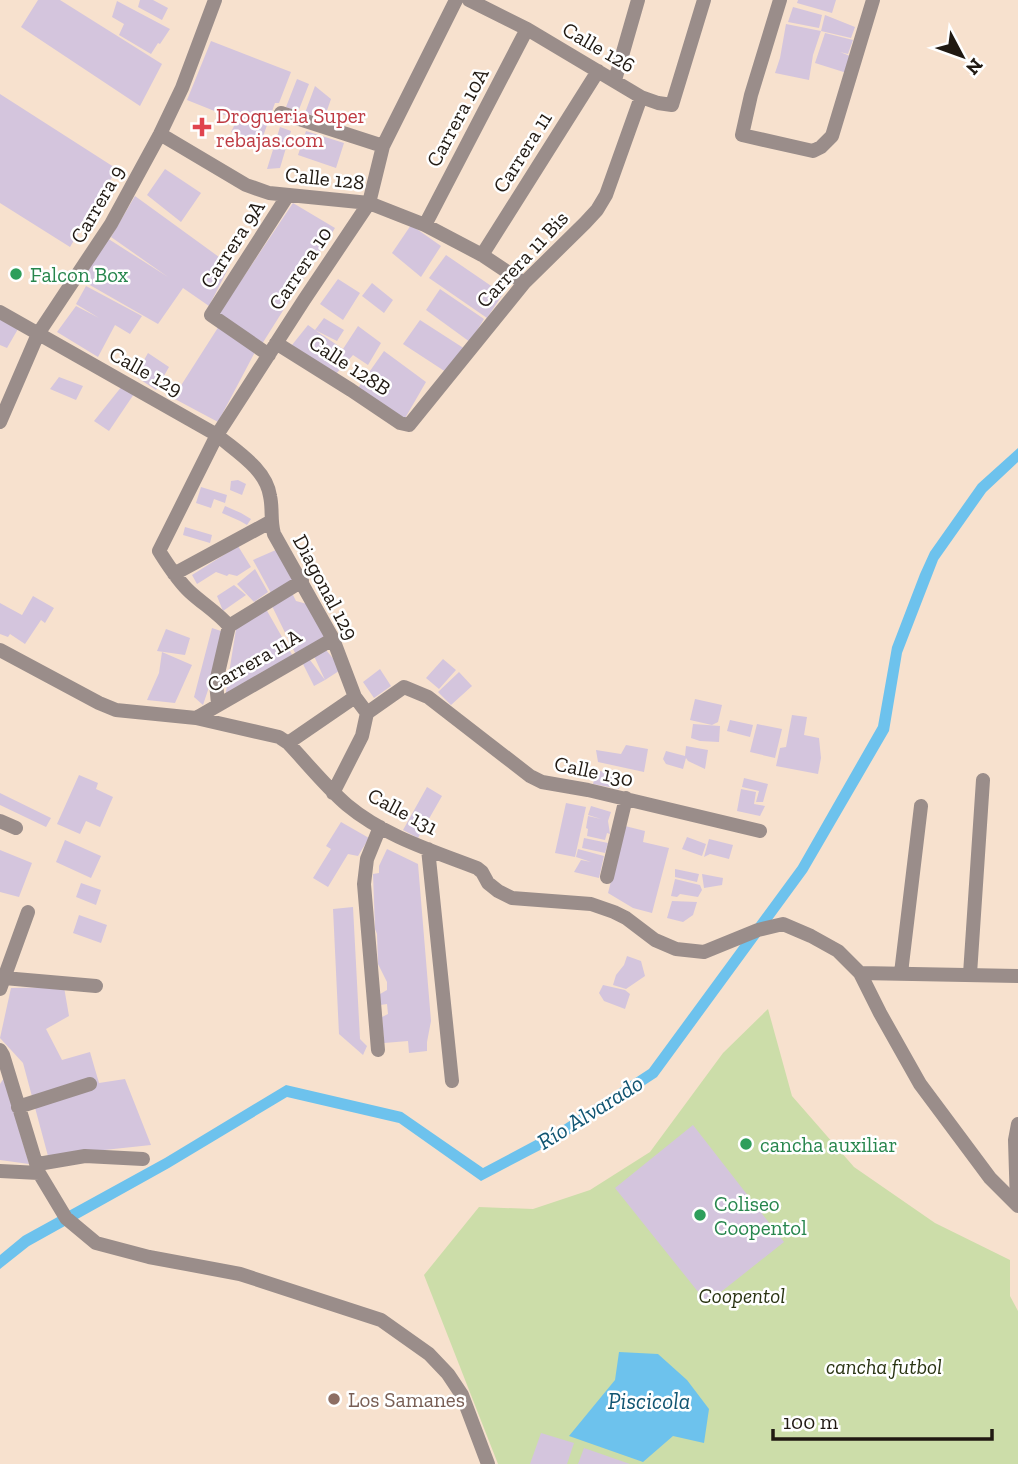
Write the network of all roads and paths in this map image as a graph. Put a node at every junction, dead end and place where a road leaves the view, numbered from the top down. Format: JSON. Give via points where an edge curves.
{"nodes":[{"id":1,"x":215,"y":0,"type":"edge"},
{"id":2,"x":456,"y":0,"type":"edge"},
{"id":3,"x":469,"y":0,"type":"edge"},
{"id":4,"x":638,"y":0,"type":"edge"},
{"id":5,"x":704,"y":0,"type":"edge"},
{"id":6,"x":780,"y":0,"type":"edge"},
{"id":7,"x":873,"y":0,"type":"edge"},
{"id":8,"x":527,"y":29,"type":"junction"},
{"id":9,"x":598,"y":71,"type":"junction"},
{"id":10,"x":615,"y":80,"type":"junction"},
{"id":11,"x":641,"y":97,"type":"junction"},
{"id":12,"x":281,"y":113,"type":"dead end"},
{"id":13,"x":160,"y":134,"type":"junction"},
{"id":14,"x":383,"y":146,"type":"junction"},
{"id":15,"x":288,"y":195,"type":"junction"},
{"id":16,"x":369,"y":203,"type":"junction"},
{"id":17,"x":425,"y":225,"type":"junction"},
{"id":18,"x":482,"y":255,"type":"junction"},
{"id":19,"x":524,"y":283,"type":"junction"},
{"id":20,"x":0,"y":312,"type":"edge"},
{"id":21,"x":211,"y":315,"type":"joint"},
{"id":22,"x":38,"y":334,"type":"junction"},
{"id":23,"x":272,"y":349,"type":"junction"},
{"id":24,"x":0,"y":422,"type":"edge"},
{"id":25,"x":400,"y":424,"type":"joint"},
{"id":26,"x":217,"y":435,"type":"junction"},
{"id":27,"x":263,"y":476,"type":"joint"},
{"id":28,"x":270,"y":522,"type":"junction"},
{"id":29,"x":174,"y":574,"type":"junction"},
{"id":30,"x":302,"y":581,"type":"junction"},
{"id":31,"x":229,"y":626,"type":"junction"},
{"id":32,"x":333,"y":639,"type":"junction"},
{"id":33,"x":0,"y":650,"type":"edge"},
{"id":34,"x":355,"y":697,"type":"junction"},
{"id":35,"x":218,"y":705,"type":"junction"},
{"id":36,"x":367,"y":713,"type":"junction"},
{"id":37,"x":195,"y":718,"type":"junction"},
{"id":38,"x":288,"y":743,"type":"junction"},
{"id":39,"x":983,"y":780,"type":"dead end"},
{"id":40,"x":333,"y":793,"type":"junction"},
{"id":41,"x":626,"y":799,"type":"junction"},
{"id":42,"x":921,"y":806,"type":"dead end"},
{"id":43,"x":0,"y":821,"type":"edge"},
{"id":44,"x":380,"y":827,"type":"junction"},
{"id":45,"x":16,"y":828,"type":"dead end"},
{"id":46,"x":760,"y":831,"type":"dead end"},
{"id":47,"x":428,"y":849,"type":"junction"},
{"id":48,"x":607,"y":877,"type":"dead end"},
{"id":49,"x":27,"y":912,"type":"dead end"},
{"id":50,"x":860,"y":973,"type":"junction"},
{"id":51,"x":901,"y":973,"type":"junction"},
{"id":52,"x":970,"y":974,"type":"junction"},
{"id":53,"x":1018,"y":976,"type":"edge"},
{"id":54,"x":2,"y":984,"type":"edge"},
{"id":55,"x":96,"y":986,"type":"dead end"},
{"id":56,"x":0,"y":1050,"type":"edge"},
{"id":57,"x":379,"y":1050,"type":"dead end"},
{"id":58,"x":452,"y":1081,"type":"dead end"},
{"id":59,"x":90,"y":1084,"type":"dead end"},
{"id":60,"x":18,"y":1107,"type":"junction"},
{"id":61,"x":1018,"y":1124,"type":"edge"},
{"id":62,"x":1017,"y":1140,"type":"edge"},
{"id":63,"x":143,"y":1159,"type":"dead end"},
{"id":64,"x":39,"y":1169,"type":"junction"},
{"id":65,"x":0,"y":1171,"type":"edge"},
{"id":66,"x":1018,"y":1206,"type":"edge"},
{"id":67,"x":488,"y":1464,"type":"edge"}],
"edges":[{"from":1,"to":13,"type":"street","name":"Carrera 9"},
{"from":2,"to":14,"type":"street","name":"Carrera 10"},
{"from":3,"to":8,"type":"street","name":"Calle 126"},
{"from":4,"to":10,"type":"street"},
{"from":5,"to":11,"type":"street","name":"Calle 126","via":[[672,104]]},
{"from":6,"to":7,"type":"street","via":[[742,135],[813,151],[832,136]]},
{"from":8,"to":9,"type":"street","name":"Calle 126"},
{"from":8,"to":17,"type":"street","name":"Carrera 10A"},
{"from":9,"to":10,"type":"street","name":"Calle 126"},
{"from":9,"to":18,"type":"street","name":"Carrera 11"},
{"from":10,"to":11,"type":"street","name":"Calle 126"},
{"from":11,"to":19,"type":"street","name":"Carrera 11 Bis","via":[[597,210]]},
{"from":12,"to":14,"type":"street"},
{"from":13,"to":15,"type":"street","name":"Calle 128","via":[[246,185]]},
{"from":13,"to":22,"type":"street","name":"Carrera 9","via":[[111,224]]},
{"from":14,"to":16,"type":"street","name":"Carrera 10"},
{"from":15,"to":16,"type":"street","name":"Calle 128"},
{"from":15,"to":21,"type":"street","name":"Carrera 9A"},
{"from":16,"to":17,"type":"street","name":"Calle 128"},
{"from":16,"to":23,"type":"street","name":"Carrera 10"},
{"from":17,"to":18,"type":"street","name":"Calle 128"},
{"from":18,"to":19,"type":"street","name":"Calle 128"},
{"from":19,"to":25,"type":"street","name":"Carrera 11 Bis","via":[[412,422]]},
{"from":20,"to":22,"type":"street","name":"Calle 129"},
{"from":21,"to":23,"type":"street","name":"Calle 128B"},
{"from":22,"to":24,"type":"street","name":"Carrera 9"},
{"from":22,"to":26,"type":"street","name":"Calle 129"},
{"from":23,"to":25,"type":"street","name":"Calle 128B","via":[[351,390]]},
{"from":23,"to":26,"type":"street","name":"Carrera 10"},
{"from":26,"to":27,"type":"street","name":"Calle 129"},
{"from":26,"to":29,"type":"street","name":"Carrera 10","via":[[159,551]]},
{"from":27,"to":28,"type":"street","name":"Diagonal 129","via":[[271,500]]},
{"from":28,"to":29,"type":"street"},
{"from":28,"to":30,"type":"street","name":"Diagonal 129"},
{"from":29,"to":31,"type":"street"},
{"from":30,"to":31,"type":"street"},
{"from":30,"to":32,"type":"street","name":"Diagonal 129"},
{"from":31,"to":35,"type":"street","via":[[216,682]]},
{"from":32,"to":34,"type":"street","name":"Diagonal 129"},
{"from":32,"to":35,"type":"street","name":"Carrera 11A"},
{"from":33,"to":37,"type":"street","name":"Calle 131","via":[[116,710]]},
{"from":34,"to":36,"type":"street","name":"Diagonal 129"},
{"from":34,"to":38,"type":"street"},
{"from":35,"to":37,"type":"street","name":"Carrera 11A"},
{"from":36,"to":40,"type":"street","via":[[362,736]]},
{"from":36,"to":41,"type":"street","name":"Calle 130","via":[[404,687],[428,697],[530,776]]},
{"from":37,"to":38,"type":"street","name":"Calle 131"},
{"from":38,"to":40,"type":"street","name":"Calle 131"},
{"from":39,"to":52,"type":"street"},
{"from":40,"to":44,"type":"street","name":"Calle 131"},
{"from":41,"to":46,"type":"street","name":"Calle 130"},
{"from":41,"to":48,"type":"street"},
{"from":42,"to":51,"type":"street"},
{"from":43,"to":45,"type":"street"},
{"from":44,"to":47,"type":"street","name":"Calle 131"},
{"from":44,"to":57,"type":"street","via":[[367,859],[364,884]]},
{"from":47,"to":50,"type":"street","name":"Calle 131","via":[[477,868],[488,883],[512,898],[591,904],[626,918],[676,949],[704,952],[783,924],[838,951]]},
{"from":47,"to":58,"type":"street"},
{"from":49,"to":54,"type":"street"},
{"from":50,"to":51,"type":"street"},
{"from":50,"to":66,"type":"street","via":[[920,1084],[990,1178]]},
{"from":51,"to":52,"type":"street"},
{"from":52,"to":53,"type":"street"},
{"from":54,"to":55,"type":"street"},
{"from":56,"to":60,"type":"street"},
{"from":59,"to":60,"type":"street"},
{"from":60,"to":64,"type":"street"},
{"from":61,"to":62,"type":"street"},
{"from":62,"to":66,"type":"street"},
{"from":63,"to":64,"type":"street","via":[[85,1156]]},
{"from":64,"to":65,"type":"street"},
{"from":64,"to":67,"type":"street","via":[[66,1218],[96,1243],[240,1273],[381,1320],[429,1354],[448,1374],[462,1395]]}]}
